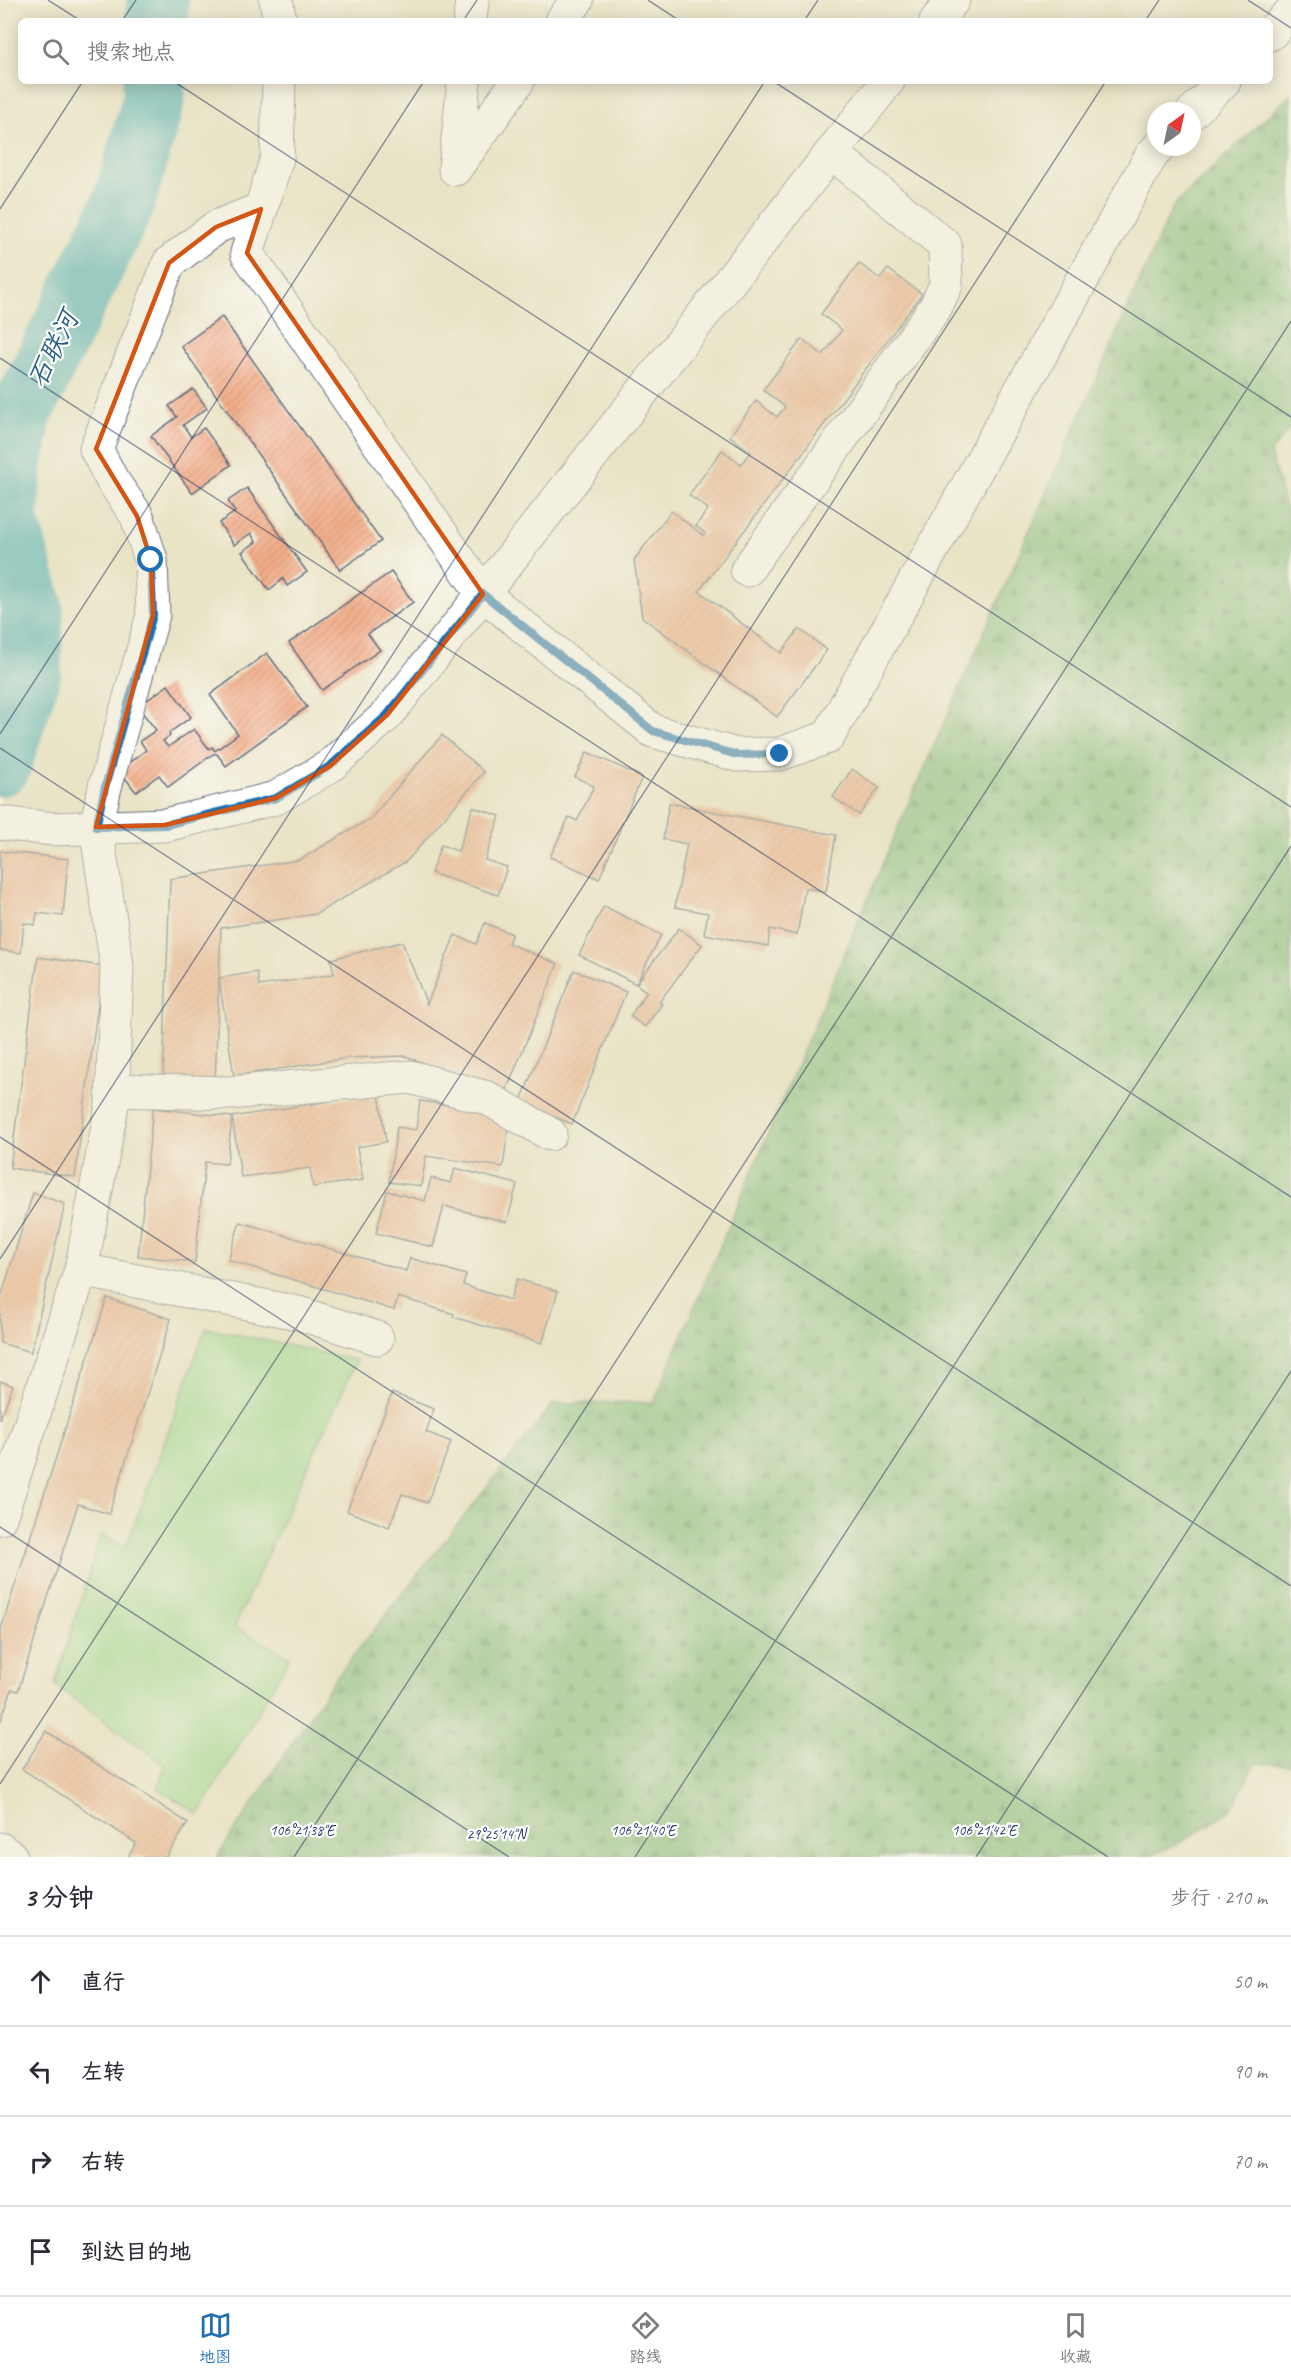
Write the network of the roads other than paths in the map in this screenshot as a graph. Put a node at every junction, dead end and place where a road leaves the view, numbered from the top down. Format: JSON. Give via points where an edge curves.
{"nodes":[{"id":1,"x":276,"y":0,"type":"edge"},
{"id":2,"x":472,"y":0,"type":"edge"},
{"id":3,"x":577,"y":0,"type":"edge"},
{"id":4,"x":953,"y":0,"type":"edge"},
{"id":5,"x":1291,"y":12,"type":"edge"},
{"id":6,"x":279,"y":18,"type":"edge"},
{"id":7,"x":470,"y":18,"type":"edge"},
{"id":8,"x":564,"y":18,"type":"edge"},
{"id":9,"x":938,"y":18,"type":"edge"},
{"id":10,"x":1273,"y":31,"type":"edge"},
{"id":11,"x":279,"y":84,"type":"edge"},
{"id":12,"x":464,"y":84,"type":"edge"},
{"id":13,"x":516,"y":84,"type":"edge"},
{"id":14,"x":886,"y":84,"type":"edge"},
{"id":15,"x":1221,"y":84,"type":"edge"},
{"id":16,"x":1201,"y":104,"type":"edge"},
{"id":17,"x":832,"y":153,"type":"junction"},
{"id":18,"x":1151,"y":156,"type":"edge"},
{"id":19,"x":261,"y":209,"type":"junction"},
{"id":20,"x":747,"y":570,"type":"dead end"},
{"id":21,"x":483,"y":594,"type":"junction"},
{"id":22,"x":0,"y":823,"type":"edge"},
{"id":23,"x":96,"y":827,"type":"junction"},
{"id":24,"x":113,"y":1090,"type":"junction"},
{"id":25,"x":550,"y":1134,"type":"dead end"},
{"id":26,"x":81,"y":1270,"type":"junction"},
{"id":27,"x":376,"y":1338,"type":"dead end"},
{"id":28,"x":0,"y":1518,"type":"edge"},
{"id":29,"x":0,"y":1849,"type":"edge"},
{"id":30,"x":11,"y":1857,"type":"edge"}],
"edges":[{"from":1,"to":6,"type":"street"},
{"from":2,"to":7,"type":"street"},
{"from":3,"to":8,"type":"street"},
{"from":4,"to":9,"type":"street"},
{"from":5,"to":10,"type":"street"},
{"from":11,"to":19,"type":"street","via":[[277,158]]},
{"from":12,"to":13,"type":"street","via":[[455,169]]},
{"from":14,"to":17,"type":"street"},
{"from":15,"to":16,"type":"street"},
{"from":17,"to":20,"type":"street","via":[[945,245],[946,285],[935,309]]},
{"from":17,"to":21,"type":"street"},
{"from":18,"to":21,"type":"street","via":[[828,737],[780,754],[737,755],[653,731]]},
{"from":19,"to":21,"type":"street","via":[[247,253]]},
{"from":19,"to":23,"type":"street","via":[[216,226],[169,264],[96,449],[137,516],[151,560],[153,615]]},
{"from":21,"to":23,"type":"street","via":[[387,715],[330,766],[276,798],[165,825]]},
{"from":22,"to":23,"type":"street","via":[[53,829]]},
{"from":23,"to":24,"type":"street","via":[[117,966]]},
{"from":24,"to":25,"type":"street","via":[[229,1093],[410,1077],[487,1098]]},
{"from":24,"to":26,"type":"street"},
{"from":26,"to":27,"type":"street","via":[[298,1313]]},
{"from":26,"to":28,"type":"street"},
{"from":29,"to":30,"type":"street"}]}
